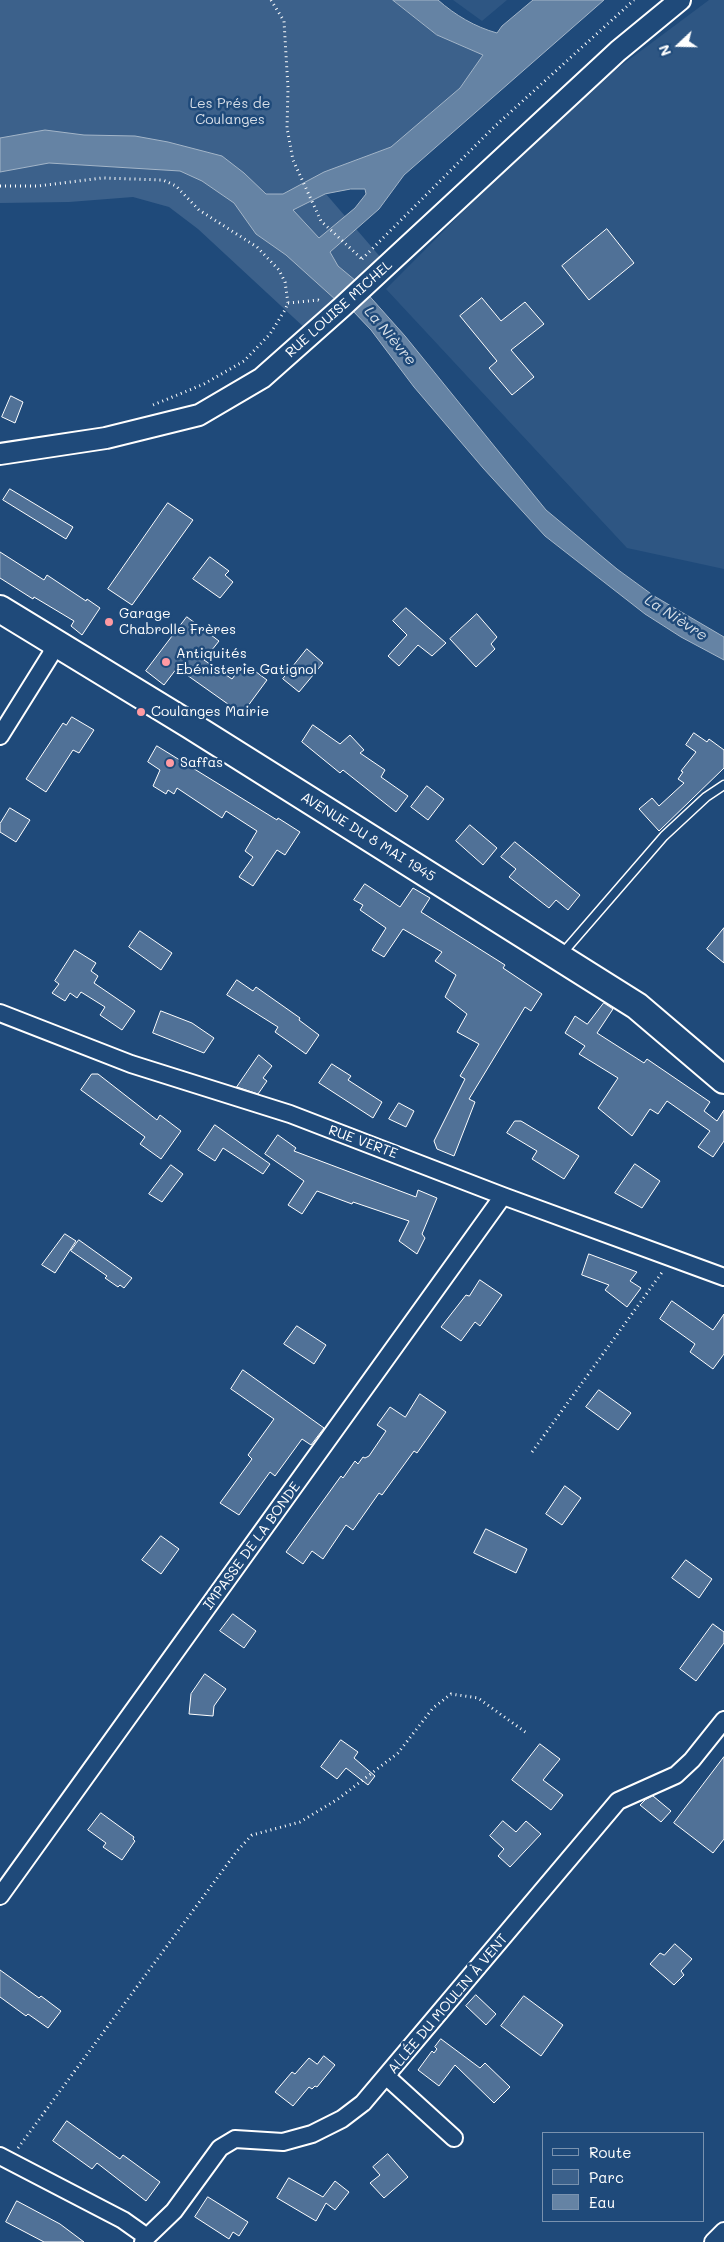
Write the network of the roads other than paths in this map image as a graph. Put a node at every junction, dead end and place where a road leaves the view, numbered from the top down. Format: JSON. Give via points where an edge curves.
{"nodes":[{"id":1,"x":680,"y":0,"type":"edge"},
{"id":2,"x":0,"y":454,"type":"edge"},
{"id":3,"x":0,"y":609,"type":"edge"},
{"id":4,"x":55,"y":643,"type":"junction"},
{"id":5,"x":0,"y":736,"type":"edge"},
{"id":6,"x":724,"y":785,"type":"edge"},
{"id":7,"x":560,"y":957,"type":"junction"},
{"id":8,"x":0,"y":1013,"type":"edge"},
{"id":9,"x":724,"y":1080,"type":"edge"},
{"id":10,"x":503,"y":1196,"type":"junction"},
{"id":11,"x":724,"y":1277,"type":"edge"},
{"id":12,"x":724,"y":1720,"type":"edge"},
{"id":13,"x":0,"y":1896,"type":"edge"},
{"id":14,"x":387,"y":2077,"type":"junction"},
{"id":15,"x":454,"y":2138,"type":"dead end"},
{"id":16,"x":4,"y":2158,"type":"edge"},
{"id":17,"x":724,"y":2231,"type":"edge"},
{"id":18,"x":145,"y":2239,"type":"edge"},
{"id":19,"x":713,"y":2242,"type":"edge"}],
"edges":[{"from":1,"to":2,"type":"street","name":"RUE LOUISE MICHEL","via":[[618,51],[262,378],[199,415],[106,438]]},
{"from":3,"to":4,"type":"main road","name":"AVENUE DU 8 MAI 1945"},
{"from":4,"to":5,"type":"street"},
{"from":4,"to":7,"type":"main road","name":"AVENUE DU 8 MAI 1945"},
{"from":6,"to":7,"type":"lane","via":[[706,797],[664,836]]},
{"from":7,"to":9,"type":"main road","name":"AVENUE DU 8 MAI 1945","via":[[637,1006]]},
{"from":8,"to":10,"type":"street","name":"RUE VERTE","via":[[132,1064],[290,1114]]},
{"from":10,"to":11,"type":"street","name":"RUE VERTE"},
{"from":10,"to":13,"type":"street","name":"IMPASSE DE LA BONDE","via":[[8,1880]]},
{"from":12,"to":14,"type":"street","name":"ALLÉE DU MOULIN À VENT","via":[[676,1776],[618,1801]]},
{"from":14,"to":15,"type":"street"},
{"from":14,"to":18,"type":"street","name":"ALLÉE DU MOULIN À VENT","via":[[363,2103],[342,2119],[312,2134],[283,2142],[235,2139],[220,2148],[174,2211]]},
{"from":16,"to":18,"type":"street","via":[[123,2220]]},
{"from":17,"to":19,"type":"street"}]}
